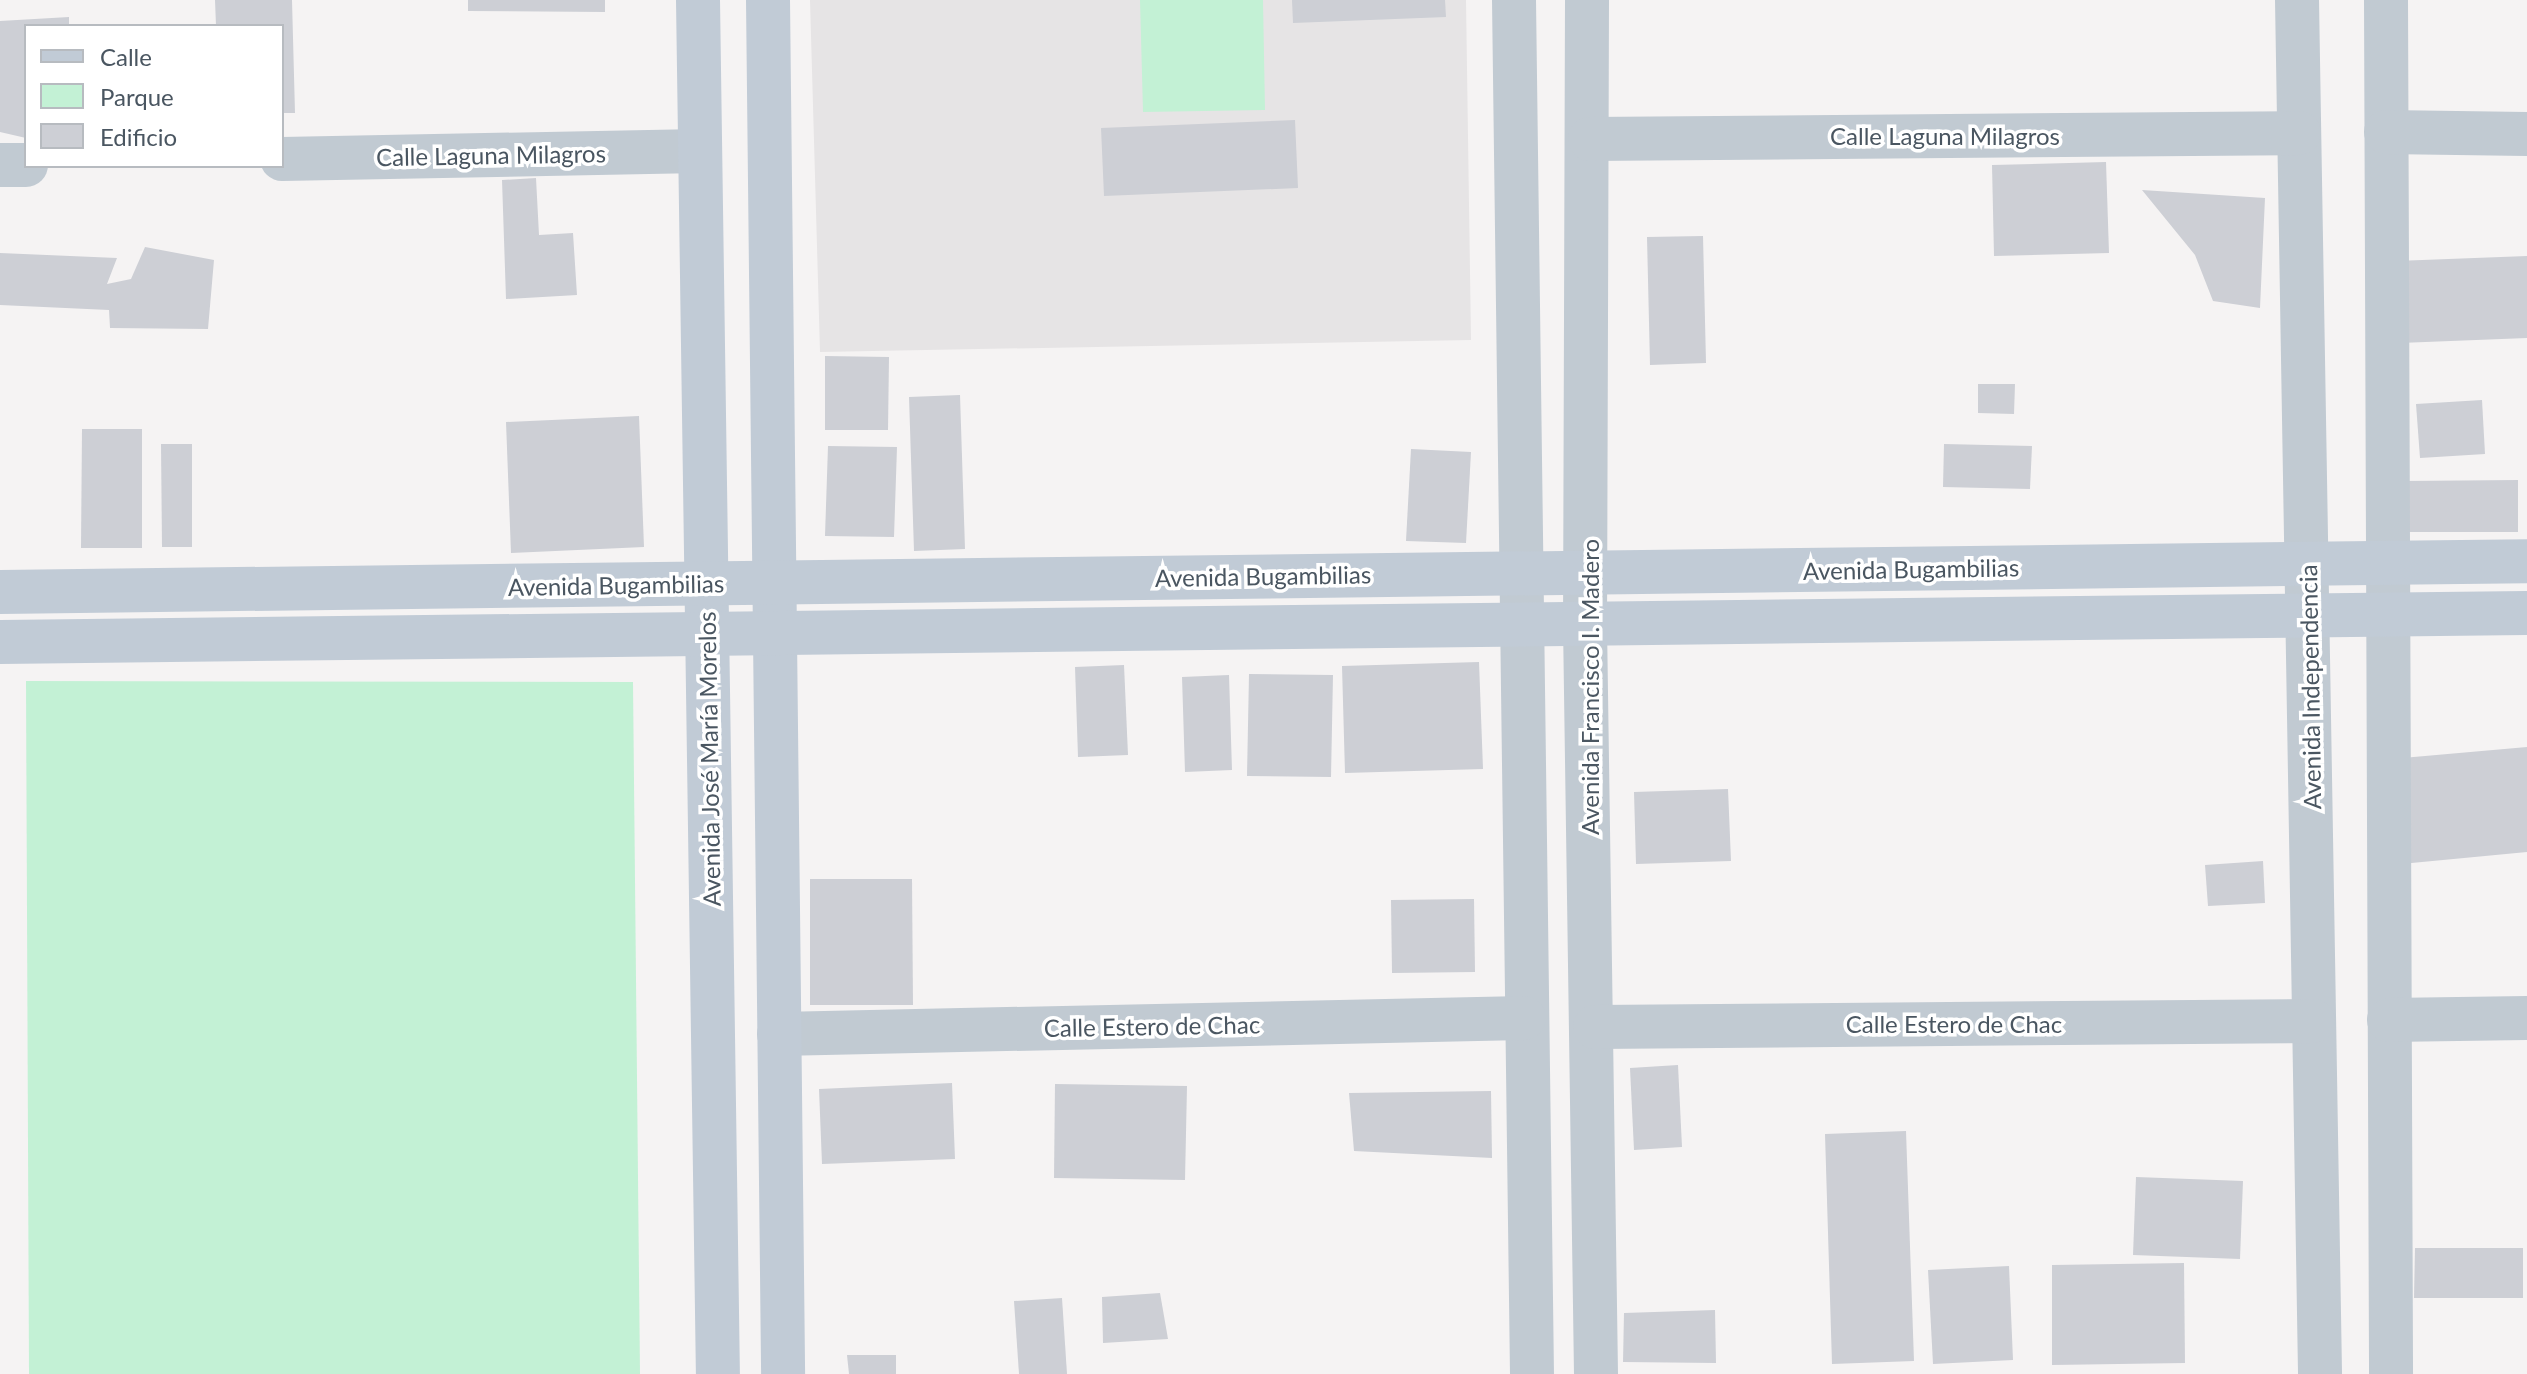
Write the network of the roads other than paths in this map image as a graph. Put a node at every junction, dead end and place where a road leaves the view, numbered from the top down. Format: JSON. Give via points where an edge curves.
{"nodes":[{"id":1,"x":698,"y":0,"type":"edge"},
{"id":2,"x":768,"y":0,"type":"edge"},
{"id":3,"x":1514,"y":0,"type":"edge"},
{"id":4,"x":1587,"y":0,"type":"edge"},
{"id":5,"x":2297,"y":0,"type":"edge"},
{"id":6,"x":2386,"y":0,"type":"edge"},
{"id":7,"x":2386,"y":132,"type":"junction"},
{"id":8,"x":2299,"y":133,"type":"junction"},
{"id":9,"x":2527,"y":134,"type":"edge"},
{"id":10,"x":1590,"y":139,"type":"junction"},
{"id":11,"x":700,"y":151,"type":"junction"},
{"id":12,"x":284,"y":159,"type":"edge"},
{"id":13,"x":0,"y":165,"type":"edge"},
{"id":14,"x":24,"y":165,"type":"edge"},
{"id":15,"x":2527,"y":561,"type":"edge"},
{"id":16,"x":2386,"y":563,"type":"junction"},
{"id":17,"x":2309,"y":564,"type":"junction"},
{"id":18,"x":1589,"y":572,"type":"junction"},
{"id":19,"x":1524,"y":573,"type":"junction"},
{"id":20,"x":775,"y":582,"type":"junction"},
{"id":21,"x":706,"y":584,"type":"junction"},
{"id":22,"x":0,"y":592,"type":"edge"},
{"id":23,"x":2527,"y":613,"type":"edge"},
{"id":24,"x":2388,"y":614,"type":"junction"},
{"id":25,"x":2309,"y":616,"type":"junction"},
{"id":26,"x":1521,"y":624,"type":"junction"},
{"id":27,"x":1585,"y":624,"type":"junction"},
{"id":28,"x":707,"y":634,"type":"junction"},
{"id":29,"x":775,"y":634,"type":"junction"},
{"id":30,"x":0,"y":642,"type":"edge"},
{"id":31,"x":1524,"y":1018,"type":"junction"},
{"id":32,"x":2527,"y":1018,"type":"edge"},
{"id":33,"x":2389,"y":1020,"type":"junction"},
{"id":34,"x":2313,"y":1021,"type":"junction"},
{"id":35,"x":1595,"y":1027,"type":"junction"},
{"id":36,"x":779,"y":1034,"type":"junction"},
{"id":37,"x":718,"y":1374,"type":"edge"},
{"id":38,"x":783,"y":1374,"type":"edge"},
{"id":39,"x":1532,"y":1374,"type":"edge"},
{"id":40,"x":1596,"y":1374,"type":"edge"},
{"id":41,"x":2320,"y":1374,"type":"edge"},
{"id":42,"x":2391,"y":1374,"type":"edge"}],
"edges":[{"from":1,"to":11,"type":"main road","name":"Avenida José María Morelos"},
{"from":2,"to":20,"type":"main road"},
{"from":3,"to":19,"type":"street"},
{"from":4,"to":10,"type":"street","name":"Avenida Francisco I. Madero"},
{"from":5,"to":8,"type":"street","name":"Avenida Independencia"},
{"from":6,"to":7,"type":"street"},
{"from":7,"to":9,"type":"street"},
{"from":7,"to":16,"type":"street"},
{"from":8,"to":10,"type":"street","name":"Calle Laguna Milagros"},
{"from":8,"to":17,"type":"street","name":"Avenida Independencia"},
{"from":10,"to":18,"type":"street","name":"Avenida Francisco I. Madero"},
{"from":11,"to":12,"type":"street","name":"Calle Laguna Milagros"},
{"from":11,"to":21,"type":"main road","name":"Avenida José María Morelos"},
{"from":13,"to":14,"type":"street"},
{"from":15,"to":16,"type":"main road","name":"Avenida Bugambilias"},
{"from":16,"to":17,"type":"main road","name":"Avenida Bugambilias"},
{"from":16,"to":24,"type":"street"},
{"from":17,"to":18,"type":"main road","name":"Avenida Bugambilias"},
{"from":17,"to":25,"type":"street","name":"Avenida Independencia"},
{"from":18,"to":19,"type":"main road","name":"Avenida Bugambilias"},
{"from":18,"to":27,"type":"street","name":"Avenida Francisco I. Madero"},
{"from":19,"to":20,"type":"main road","name":"Avenida Bugambilias"},
{"from":19,"to":26,"type":"street"},
{"from":20,"to":21,"type":"main road","name":"Avenida Bugambilias"},
{"from":20,"to":29,"type":"main road"},
{"from":21,"to":22,"type":"main road","name":"Avenida Bugambilias"},
{"from":21,"to":28,"type":"main road","name":"Avenida José María Morelos"},
{"from":23,"to":24,"type":"main road","name":"Avenida Bugambilias"},
{"from":24,"to":25,"type":"main road","name":"Avenida Bugambilias"},
{"from":24,"to":33,"type":"street"},
{"from":25,"to":27,"type":"main road","name":"Avenida Bugambilias"},
{"from":25,"to":34,"type":"street","name":"Avenida Independencia"},
{"from":26,"to":27,"type":"main road","name":"Avenida Bugambilias"},
{"from":26,"to":29,"type":"main road","name":"Avenida Bugambilias"},
{"from":26,"to":31,"type":"street"},
{"from":27,"to":35,"type":"street","name":"Avenida Francisco I. Madero"},
{"from":28,"to":29,"type":"main road","name":"Avenida Bugambilias"},
{"from":28,"to":30,"type":"main road","name":"Avenida Bugambilias"},
{"from":28,"to":37,"type":"main road","name":"Avenida José María Morelos"},
{"from":29,"to":36,"type":"main road"},
{"from":31,"to":36,"type":"street","name":"Calle Estero de Chac"},
{"from":31,"to":39,"type":"street"},
{"from":32,"to":33,"type":"street"},
{"from":33,"to":42,"type":"street"},
{"from":34,"to":35,"type":"street","name":"Calle Estero de Chac"},
{"from":34,"to":41,"type":"street","name":"Avenida Independencia"},
{"from":35,"to":40,"type":"street","name":"Avenida Francisco I. Madero"},
{"from":36,"to":38,"type":"main road"}]}
